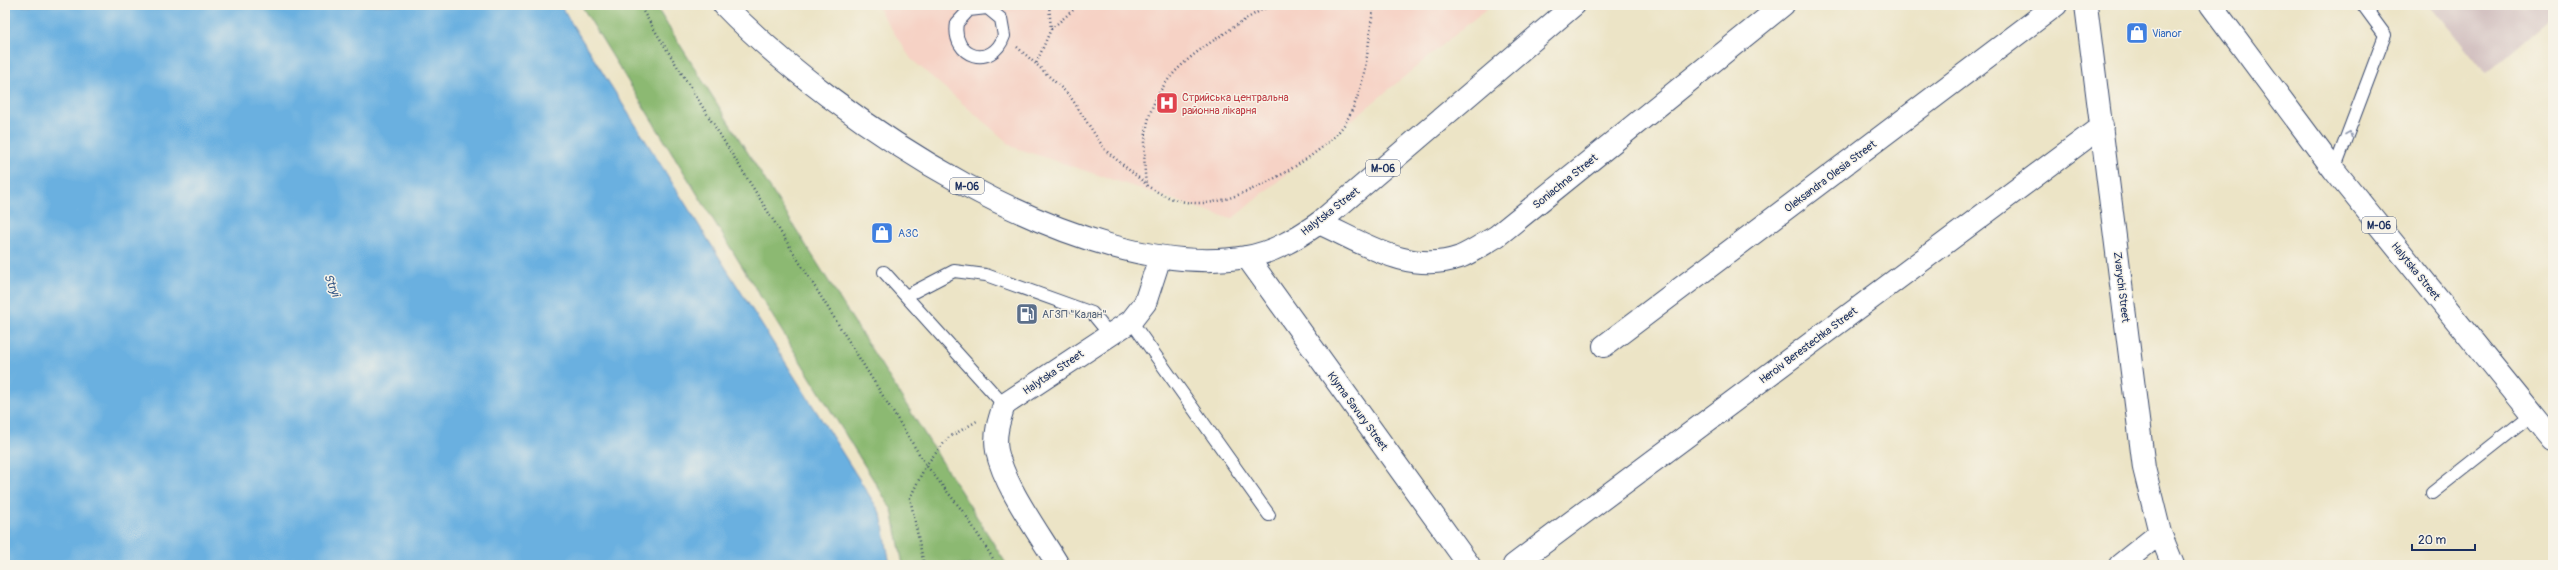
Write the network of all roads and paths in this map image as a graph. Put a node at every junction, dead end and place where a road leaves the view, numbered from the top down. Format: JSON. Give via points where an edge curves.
{"nodes":[{"id":1,"x":639,"y":5,"type":"edge"},
{"id":2,"x":724,"y":5,"type":"edge"},
{"id":3,"x":1048,"y":5,"type":"edge"},
{"id":4,"x":1079,"y":5,"type":"edge"},
{"id":5,"x":1272,"y":5,"type":"edge"},
{"id":6,"x":1374,"y":5,"type":"edge"},
{"id":7,"x":1574,"y":5,"type":"edge"},
{"id":8,"x":1783,"y":5,"type":"edge"},
{"id":9,"x":2056,"y":5,"type":"edge"},
{"id":10,"x":2086,"y":5,"type":"edge"},
{"id":11,"x":2211,"y":5,"type":"edge"},
{"id":12,"x":2364,"y":5,"type":"edge"},
{"id":13,"x":986,"y":7,"type":"edge"},
{"id":14,"x":1051,"y":29,"type":"junction"},
{"id":15,"x":1004,"y":36,"type":"junction"},
{"id":16,"x":1036,"y":64,"type":"junction"},
{"id":17,"x":2102,"y":126,"type":"junction"},
{"id":18,"x":2334,"y":170,"type":"junction"},
{"id":19,"x":1146,"y":185,"type":"junction"},
{"id":20,"x":1319,"y":223,"type":"junction"},
{"id":21,"x":1160,"y":257,"type":"junction"},
{"id":22,"x":1247,"y":257,"type":"junction"},
{"id":23,"x":884,"y":272,"type":"dead end"},
{"id":24,"x":906,"y":296,"type":"junction"},
{"id":25,"x":1131,"y":321,"type":"junction"},
{"id":26,"x":1110,"y":335,"type":"junction"},
{"id":27,"x":1604,"y":346,"type":"dead end"},
{"id":28,"x":1004,"y":405,"type":"junction"},
{"id":29,"x":2532,"y":414,"type":"junction"},
{"id":30,"x":2553,"y":440,"type":"edge"},
{"id":31,"x":926,"y":465,"type":"junction"},
{"id":32,"x":2432,"y":492,"type":"dead end"},
{"id":33,"x":1269,"y":515,"type":"dead end"},
{"id":34,"x":2160,"y":533,"type":"junction"},
{"id":35,"x":924,"y":565,"type":"edge"},
{"id":36,"x":997,"y":565,"type":"edge"},
{"id":37,"x":1058,"y":565,"type":"edge"},
{"id":38,"x":1469,"y":565,"type":"edge"},
{"id":39,"x":1514,"y":565,"type":"edge"},
{"id":40,"x":2120,"y":565,"type":"edge"},
{"id":41,"x":2173,"y":565,"type":"edge"}],
"edges":[{"from":1,"to":31,"type":"path"},
{"from":2,"to":21,"type":"main road","number":"М-06","via":[[797,70],[882,135],[970,188],[1078,236],[1119,249]]},
{"from":3,"to":14,"type":"path"},
{"from":4,"to":14,"type":"path"},
{"from":5,"to":19,"type":"path","via":[[1202,47],[1181,64],[1162,89],[1148,116],[1143,141]]},
{"from":6,"to":19,"type":"path","via":[[1367,68],[1347,121],[1328,141],[1295,167],[1225,200],[1183,202],[1163,196]]},
{"from":7,"to":20,"type":"main road","name":"Halytska Street","number":"М-06"},
{"from":8,"to":20,"type":"main road","name":"Soniachna Street","via":[[1497,236],[1461,257],[1422,264],[1399,259]]},
{"from":9,"to":27,"type":"main road","name":"Oleksandra Olesia Street"},
{"from":10,"to":17,"type":"main road","name":"Zvarychi Street"},
{"from":11,"to":18,"type":"main road","name":"Halytska Street","number":"М-06"},
{"from":18,"to":12,"type":"lane","one_way":true,"via":[[2385,35]]},
{"from":13,"to":15,"type":"lane","via":[[1001,19]]},
{"from":13,"to":15,"type":"lane","via":[[969,10],[957,23],[956,32],[962,49],[969,54],[987,56],[995,51]]},
{"from":14,"to":16,"type":"path"},
{"from":15,"to":16,"type":"path"},
{"from":16,"to":19,"type":"path","via":[[1070,96],[1105,150]]},
{"from":17,"to":34,"type":"main road","name":"Zvarychi Street","via":[[2144,468]]},
{"from":17,"to":39,"type":"main road","name":"Heroiv Berestechka Street"},
{"from":18,"to":29,"type":"main road","name":"Halytska Street","number":"М-06"},
{"from":20,"to":22,"type":"main road","name":"Halytska Street","number":"М-06","via":[[1287,244]]},
{"from":21,"to":22,"type":"main road","name":"Halytska Street","number":"М-06","via":[[1200,262]]},
{"from":21,"to":25,"type":"main road","name":"Halytska Street","via":[[1145,303]]},
{"from":22,"to":38,"type":"main road","name":"Klyma Savury Street"},
{"from":23,"to":24,"type":"lane"},
{"from":24,"to":26,"type":"lane","via":[[954,271],[986,275],[1092,313]]},
{"from":24,"to":28,"type":"lane"},
{"from":25,"to":26,"type":"main road","name":"Halytska Street"},
{"from":25,"to":33,"type":"lane"},
{"from":26,"to":28,"type":"main road","name":"Halytska Street"},
{"from":28,"to":31,"type":"path","via":[[948,438]]},
{"from":28,"to":37,"type":"main road","via":[[997,441],[1003,472]]},
{"from":29,"to":30,"type":"main road","name":"Halytska Street","number":"М-06"},
{"from":29,"to":32,"type":"lane"},
{"from":31,"to":35,"type":"path","via":[[910,498]]},
{"from":31,"to":36,"type":"path","via":[[965,514]]},
{"from":34,"to":40,"type":"main road"},
{"from":34,"to":41,"type":"main road","name":"Zvarychi Street"}]}
